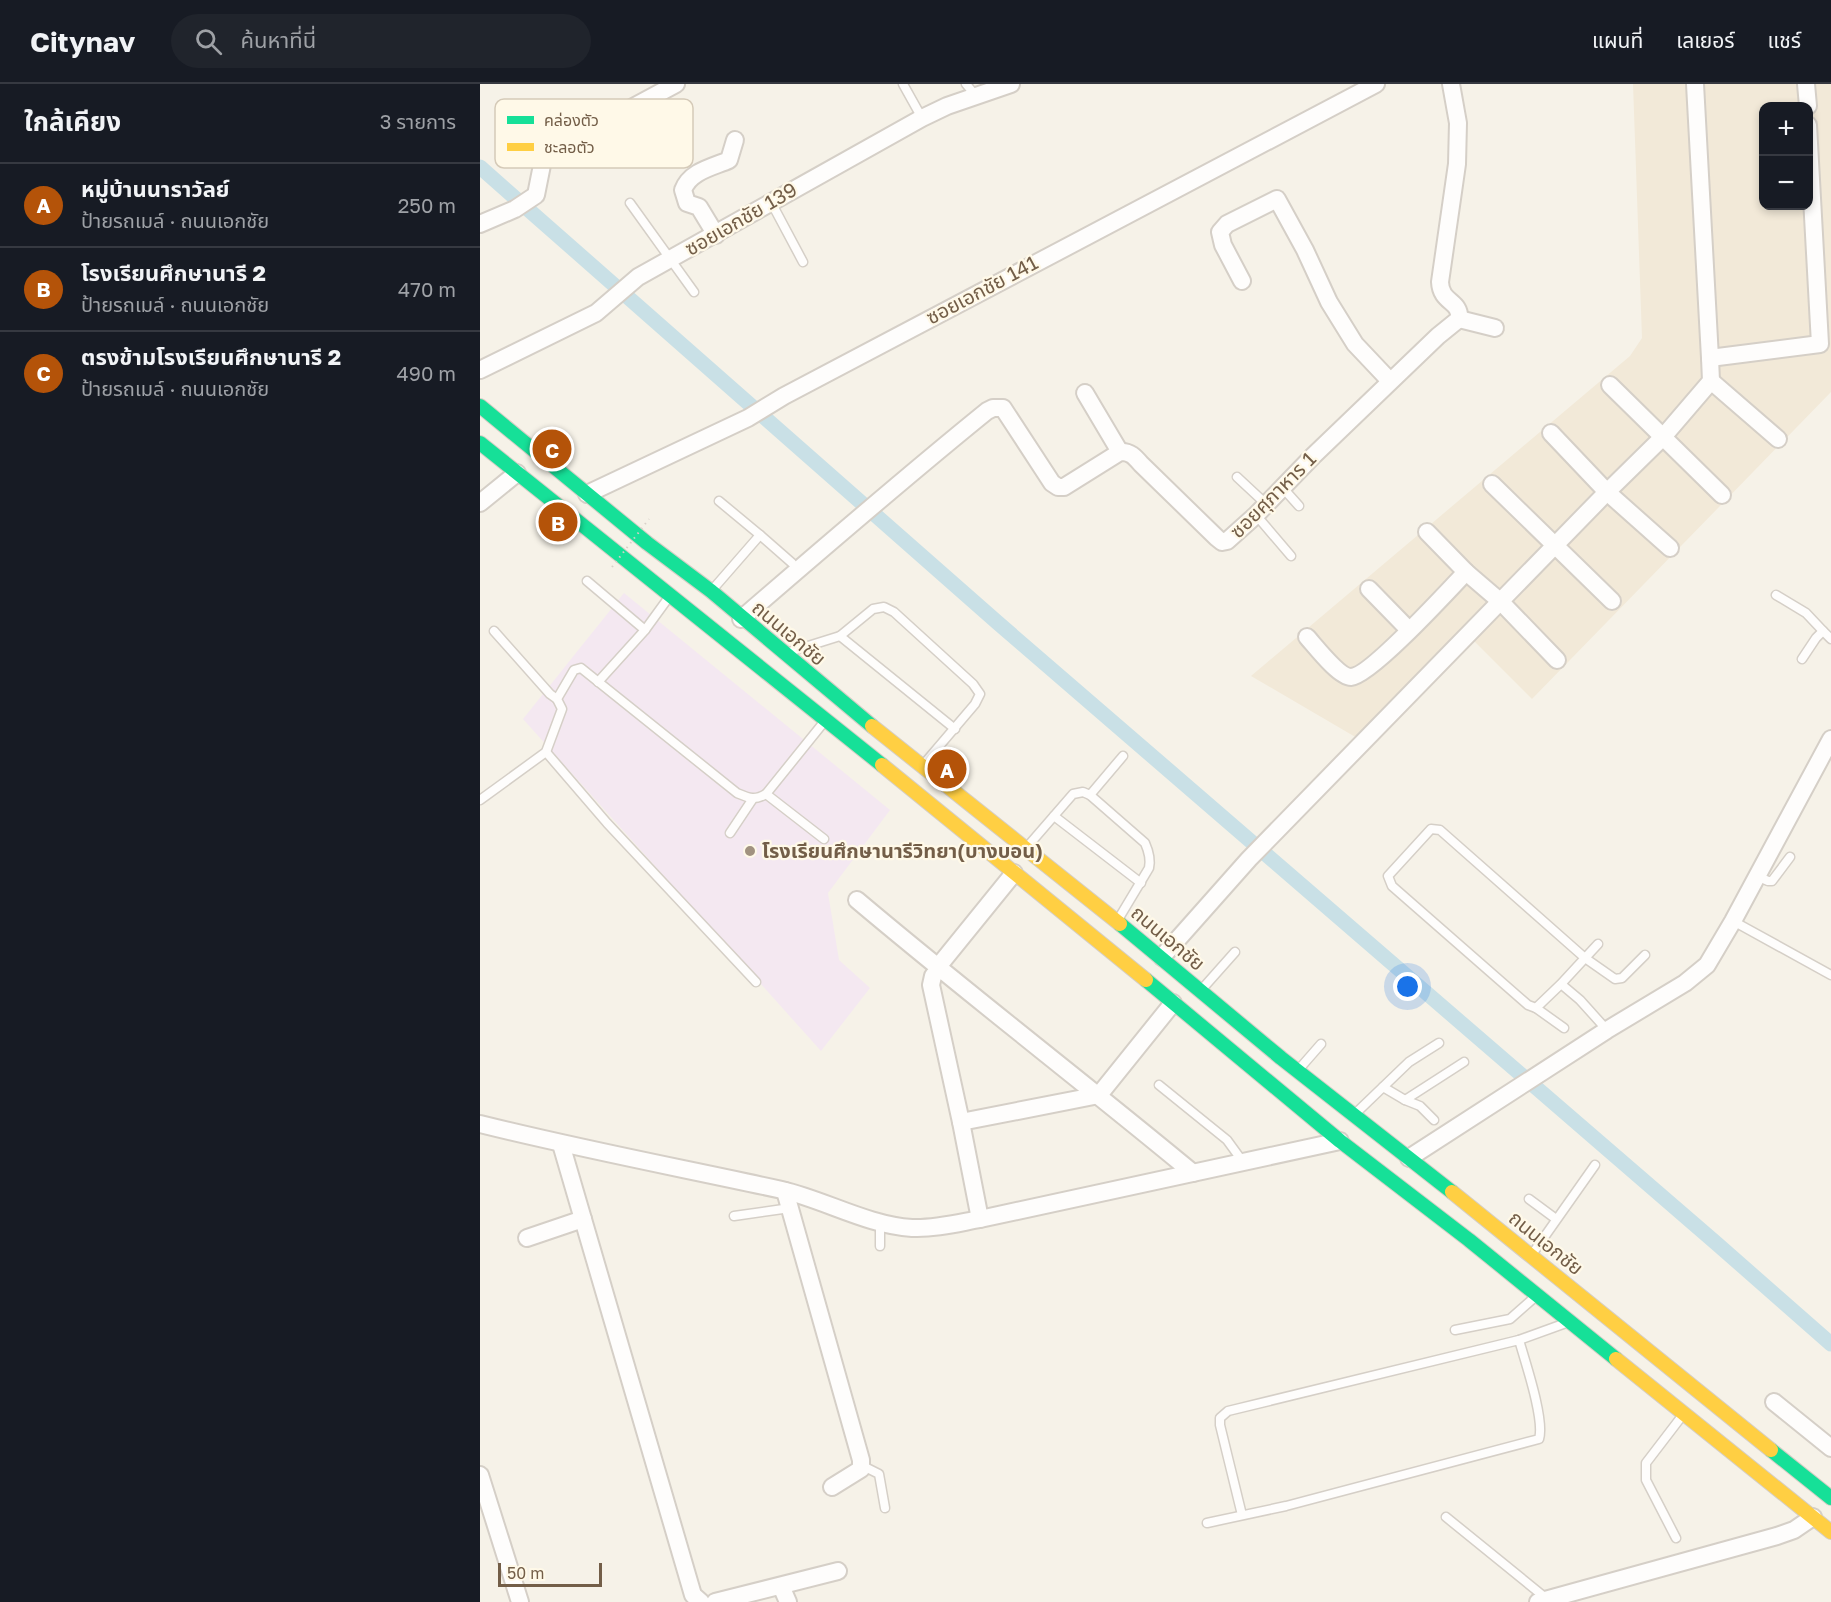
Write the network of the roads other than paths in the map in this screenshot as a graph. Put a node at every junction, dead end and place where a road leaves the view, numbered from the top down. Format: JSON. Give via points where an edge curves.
{"nodes":[{"id":1,"x":676,"y":84,"type":"edge"},
{"id":2,"x":903,"y":84,"type":"edge"},
{"id":3,"x":1011,"y":84,"type":"edge"},
{"id":4,"x":1376,"y":84,"type":"edge"},
{"id":5,"x":1451,"y":84,"type":"edge"},
{"id":6,"x":1695,"y":84,"type":"edge"},
{"id":7,"x":1806,"y":84,"type":"edge"},
{"id":8,"x":971,"y":90,"type":"edge"},
{"id":9,"x":648,"y":99,"type":"edge"},
{"id":10,"x":1808,"y":102,"type":"edge"},
{"id":11,"x":922,"y":118,"type":"junction"},
{"id":12,"x":735,"y":140,"type":"dead end"},
{"id":13,"x":1811,"y":156,"type":"edge"},
{"id":14,"x":541,"y":168,"type":"edge"},
{"id":15,"x":771,"y":202,"type":"junction"},
{"id":16,"x":630,"y":203,"type":"dead end"},
{"id":17,"x":480,"y":224,"type":"edge"},
{"id":18,"x":716,"y":235,"type":"junction"},
{"id":19,"x":670,"y":260,"type":"junction"},
{"id":20,"x":803,"y":262,"type":"dead end"},
{"id":21,"x":1242,"y":281,"type":"dead end"},
{"id":22,"x":694,"y":292,"type":"dead end"},
{"id":23,"x":1459,"y":319,"type":"junction"},
{"id":24,"x":1495,"y":328,"type":"dead end"},
{"id":25,"x":1710,"y":358,"type":"junction"},
{"id":26,"x":480,"y":370,"type":"edge"},
{"id":27,"x":1390,"y":381,"type":"junction"},
{"id":28,"x":1712,"y":381,"type":"junction"},
{"id":29,"x":1610,"y":385,"type":"dead end"},
{"id":30,"x":1085,"y":393,"type":"dead end"},
{"id":31,"x":480,"y":406,"type":"edge"},
{"id":32,"x":1551,"y":433,"type":"dead end"},
{"id":33,"x":1663,"y":438,"type":"junction"},
{"id":34,"x":1778,"y":439,"type":"dead end"},
{"id":35,"x":480,"y":443,"type":"edge"},
{"id":36,"x":1120,"y":452,"type":"junction"},
{"id":37,"x":517,"y":473,"type":"junction"},
{"id":38,"x":1237,"y":477,"type":"dead end"},
{"id":39,"x":1492,"y":484,"type":"dead end"},
{"id":40,"x":1282,"y":487,"type":"junction"},
{"id":41,"x":1607,"y":492,"type":"junction"},
{"id":42,"x":587,"y":494,"type":"junction"},
{"id":43,"x":1722,"y":495,"type":"dead end"},
{"id":44,"x":719,"y":501,"type":"dead end"},
{"id":45,"x":480,"y":503,"type":"edge"},
{"id":46,"x":1299,"y":506,"type":"dead end"},
{"id":47,"x":1261,"y":509,"type":"junction"},
{"id":48,"x":1427,"y":532,"type":"dead end"},
{"id":49,"x":760,"y":535,"type":"junction"},
{"id":50,"x":1555,"y":547,"type":"junction"},
{"id":51,"x":1670,"y":548,"type":"dead end"},
{"id":52,"x":1291,"y":556,"type":"dead end"},
{"id":53,"x":792,"y":563,"type":"dead end"},
{"id":54,"x":1466,"y":573,"type":"junction"},
{"id":55,"x":587,"y":581,"type":"dead end"},
{"id":56,"x":1369,"y":588,"type":"dead end"},
{"id":57,"x":711,"y":591,"type":"junction"},
{"id":58,"x":1776,"y":595,"type":"dead end"},
{"id":59,"x":670,"y":596,"type":"junction"},
{"id":60,"x":1612,"y":601,"type":"dead end"},
{"id":61,"x":1501,"y":602,"type":"junction"},
{"id":62,"x":741,"y":619,"type":"junction"},
{"id":63,"x":645,"y":630,"type":"junction"},
{"id":64,"x":1409,"y":630,"type":"junction"},
{"id":65,"x":494,"y":631,"type":"dead end"},
{"id":66,"x":1823,"y":631,"type":"junction"},
{"id":67,"x":840,"y":636,"type":"junction"},
{"id":68,"x":1307,"y":637,"type":"dead end"},
{"id":69,"x":1831,"y":639,"type":"edge"},
{"id":70,"x":783,"y":654,"type":"junction"},
{"id":71,"x":1802,"y":659,"type":"dead end"},
{"id":72,"x":1557,"y":660,"type":"dead end"},
{"id":73,"x":598,"y":682,"type":"junction"},
{"id":74,"x":557,"y":699,"type":"junction"},
{"id":75,"x":826,"y":719,"type":"junction"},
{"id":76,"x":955,"y":729,"type":"junction"},
{"id":77,"x":1831,"y":739,"type":"edge"},
{"id":78,"x":546,"y":752,"type":"junction"},
{"id":79,"x":1123,"y":756,"type":"dead end"},
{"id":80,"x":923,"y":765,"type":"junction"},
{"id":81,"x":766,"y":794,"type":"junction"},
{"id":82,"x":1090,"y":795,"type":"junction"},
{"id":83,"x":480,"y":800,"type":"edge"},
{"id":84,"x":752,"y":800,"type":"junction"},
{"id":85,"x":1054,"y":816,"type":"junction"},
{"id":86,"x":730,"y":833,"type":"dead end"},
{"id":87,"x":824,"y":839,"type":"dead end"},
{"id":88,"x":1026,"y":849,"type":"junction"},
{"id":89,"x":1790,"y":857,"type":"dead end"},
{"id":90,"x":1014,"y":873,"type":"junction"},
{"id":91,"x":1757,"y":876,"type":"junction"},
{"id":92,"x":1141,"y":883,"type":"junction"},
{"id":93,"x":857,"y":900,"type":"dead end"},
{"id":94,"x":1118,"y":921,"type":"junction"},
{"id":95,"x":1733,"y":921,"type":"junction"},
{"id":96,"x":1598,"y":944,"type":"dead end"},
{"id":97,"x":1235,"y":952,"type":"dead end"},
{"id":98,"x":1645,"y":956,"type":"dead end"},
{"id":99,"x":1162,"y":957,"type":"junction"},
{"id":100,"x":1585,"y":958,"type":"junction"},
{"id":101,"x":938,"y":968,"type":"junction"},
{"id":102,"x":1831,"y":975,"type":"edge"},
{"id":103,"x":756,"y":982,"type":"dead end"},
{"id":104,"x":1561,"y":984,"type":"junction"},
{"id":105,"x":1201,"y":990,"type":"junction"},
{"id":106,"x":1173,"y":1003,"type":"junction"},
{"id":107,"x":1536,"y":1008,"type":"junction"},
{"id":108,"x":1564,"y":1028,"type":"dead end"},
{"id":109,"x":1606,"y":1030,"type":"junction"},
{"id":110,"x":1439,"y":1043,"type":"dead end"},
{"id":111,"x":1322,"y":1044,"type":"dead end"},
{"id":112,"x":1464,"y":1062,"type":"dead end"},
{"id":113,"x":1297,"y":1070,"type":"junction"},
{"id":114,"x":1159,"y":1085,"type":"dead end"},
{"id":115,"x":1383,"y":1087,"type":"junction"},
{"id":116,"x":1099,"y":1095,"type":"junction"},
{"id":117,"x":1405,"y":1101,"type":"junction"},
{"id":118,"x":1354,"y":1115,"type":"junction"},
{"id":119,"x":1434,"y":1120,"type":"dead end"},
{"id":120,"x":962,"y":1122,"type":"junction"},
{"id":121,"x":480,"y":1124,"type":"edge"},
{"id":122,"x":1354,"y":1133,"type":"junction"},
{"id":123,"x":561,"y":1144,"type":"junction"},
{"id":124,"x":1409,"y":1158,"type":"junction"},
{"id":125,"x":1243,"y":1162,"type":"junction"},
{"id":126,"x":1595,"y":1165,"type":"dead end"},
{"id":127,"x":1193,"y":1173,"type":"junction"},
{"id":128,"x":785,"y":1191,"type":"junction"},
{"id":129,"x":1529,"y":1198,"type":"dead end"},
{"id":130,"x":790,"y":1208,"type":"junction"},
{"id":131,"x":734,"y":1216,"type":"dead end"},
{"id":132,"x":583,"y":1219,"type":"junction"},
{"id":133,"x":1556,"y":1219,"type":"junction"},
{"id":134,"x":980,"y":1220,"type":"junction"},
{"id":135,"x":880,"y":1222,"type":"junction"},
{"id":136,"x":527,"y":1238,"type":"dead end"},
{"id":137,"x":880,"y":1246,"type":"dead end"},
{"id":138,"x":1531,"y":1255,"type":"junction"},
{"id":139,"x":1538,"y":1295,"type":"junction"},
{"id":140,"x":1570,"y":1321,"type":"junction"},
{"id":141,"x":1455,"y":1330,"type":"dead end"},
{"id":142,"x":1519,"y":1340,"type":"junction"},
{"id":143,"x":1774,"y":1402,"type":"dead end"},
{"id":144,"x":1684,"y":1413,"type":"junction"},
{"id":145,"x":1831,"y":1448,"type":"edge"},
{"id":146,"x":861,"y":1465,"type":"junction"},
{"id":147,"x":480,"y":1475,"type":"edge"},
{"id":148,"x":832,"y":1487,"type":"dead end"},
{"id":149,"x":1831,"y":1498,"type":"edge"},
{"id":150,"x":885,"y":1508,"type":"dead end"},
{"id":151,"x":1242,"y":1515,"type":"junction"},
{"id":152,"x":1446,"y":1517,"type":"dead end"},
{"id":153,"x":1813,"y":1517,"type":"junction"},
{"id":154,"x":1207,"y":1523,"type":"dead end"},
{"id":155,"x":1831,"y":1532,"type":"edge"},
{"id":156,"x":1676,"y":1538,"type":"dead end"},
{"id":157,"x":838,"y":1571,"type":"dead end"},
{"id":158,"x":781,"y":1586,"type":"junction"},
{"id":159,"x":1542,"y":1600,"type":"edge"},
{"id":160,"x":520,"y":1602,"type":"edge"},
{"id":161,"x":701,"y":1602,"type":"edge"},
{"id":162,"x":716,"y":1602,"type":"edge"},
{"id":163,"x":788,"y":1602,"type":"edge"}],
"edges":[{"from":1,"to":9,"type":"street"},
{"from":2,"to":11,"type":"lane"},
{"from":3,"to":8,"type":"street","name":"ซอยเอกชัย 139"},
{"from":4,"to":42,"type":"street","name":"ซอยเอกชัย 141","via":[[748,418]]},
{"from":5,"to":23,"type":"street","via":[[1458,123],[1457,164],[1440,282],[1443,297],[1457,306]]},
{"from":6,"to":25,"type":"street"},
{"from":7,"to":10,"type":"street"},
{"from":8,"to":11,"type":"street","name":"ซอยเอกชัย 139"},
{"from":11,"to":15,"type":"street","name":"ซอยเอกชัย 139"},
{"from":12,"to":18,"type":"street","via":[[729,160],[690,179],[683,190],[687,203],[699,207]]},
{"from":13,"to":25,"type":"street","via":[[1820,344]]},
{"from":14,"to":17,"type":"street","via":[[536,195]]},
{"from":15,"to":18,"type":"street","name":"ซอยเอกชัย 139"},
{"from":15,"to":20,"type":"lane"},
{"from":16,"to":19,"type":"lane"},
{"from":18,"to":19,"type":"street","name":"ซอยเอกชัย 139"},
{"from":19,"to":22,"type":"lane"},
{"from":19,"to":26,"type":"street","name":"ซอยเอกชัย 139","via":[[639,277],[596,313]]},
{"from":21,"to":27,"type":"street","via":[[1220,232],[1227,224],[1277,199],[1355,344]]},
{"from":23,"to":24,"type":"street"},
{"from":23,"to":27,"type":"street","name":"ซอยศุภาหาร 1"},
{"from":25,"to":28,"type":"street"},
{"from":27,"to":40,"type":"street","name":"ซอยศุภาหาร 1"},
{"from":28,"to":33,"type":"street"},
{"from":28,"to":34,"type":"street"},
{"from":29,"to":33,"type":"street"},
{"from":30,"to":36,"type":"street"},
{"from":31,"to":42,"type":"main road","name":"ถนนเอกชัย"},
{"from":32,"to":41,"type":"street"},
{"from":33,"to":41,"type":"street"},
{"from":33,"to":43,"type":"street"},
{"from":35,"to":37,"type":"main road","name":"ถนนเอกชัย"},
{"from":36,"to":47,"type":"street","name":"ซอยศุภาหาร 1","via":[[1131,454],[1222,542],[1233,538]]},
{"from":36,"to":62,"type":"street","via":[[1058,487],[998,406],[893,487]]},
{"from":37,"to":45,"type":"street"},
{"from":37,"to":59,"type":"main road","name":"ถนนเอกชัย"},
{"from":38,"to":47,"type":"lane"},
{"from":39,"to":50,"type":"street"},
{"from":40,"to":46,"type":"lane"},
{"from":40,"to":47,"type":"street","name":"ซอยศุภาหาร 1"},
{"from":41,"to":50,"type":"street"},
{"from":41,"to":51,"type":"street"},
{"from":42,"to":57,"type":"main road","name":"ถนนเอกชัย"},
{"from":44,"to":49,"type":"lane"},
{"from":47,"to":52,"type":"lane"},
{"from":48,"to":54,"type":"street"},
{"from":49,"to":53,"type":"lane"},
{"from":49,"to":57,"type":"lane"},
{"from":50,"to":60,"type":"street"},
{"from":50,"to":61,"type":"street"},
{"from":54,"to":61,"type":"street"},
{"from":54,"to":64,"type":"street"},
{"from":55,"to":63,"type":"lane"},
{"from":56,"to":64,"type":"street"},
{"from":57,"to":62,"type":"main road","name":"ถนนเอกชัย"},
{"from":58,"to":66,"type":"lane","via":[[1806,613]]},
{"from":59,"to":63,"type":"lane"},
{"from":59,"to":75,"type":"main road","name":"ถนนเอกชัย"},
{"from":61,"to":72,"type":"street"},
{"from":61,"to":99,"type":"street","via":[[1249,859]]},
{"from":62,"to":70,"type":"main road","name":"ถนนเอกชัย"},
{"from":63,"to":73,"type":"lane"},
{"from":64,"to":68,"type":"street","via":[[1361,674],[1350,677],[1340,673]]},
{"from":65,"to":74,"type":"lane"},
{"from":66,"to":69,"type":"lane"},
{"from":66,"to":71,"type":"lane"},
{"from":67,"to":70,"type":"lane"},
{"from":67,"to":76,"type":"lane"},
{"from":67,"to":76,"type":"lane","via":[[873,609],[884,607],[894,612],[980,693]]},
{"from":70,"to":80,"type":"main road","name":"ถนนเอกชัย"},
{"from":73,"to":74,"type":"lane","via":[[581,668],[575,668]]},
{"from":73,"to":84,"type":"lane","via":[[737,793]]},
{"from":74,"to":78,"type":"lane","via":[[562,709]]},
{"from":75,"to":81,"type":"lane"},
{"from":75,"to":90,"type":"main road","name":"ถนนเอกชัย"},
{"from":76,"to":80,"type":"lane"},
{"from":77,"to":91,"type":"street"},
{"from":78,"to":83,"type":"lane"},
{"from":78,"to":103,"type":"lane"},
{"from":79,"to":82,"type":"lane"},
{"from":80,"to":88,"type":"main road","name":"ถนนเอกชัย"},
{"from":81,"to":84,"type":"lane"},
{"from":81,"to":87,"type":"lane"},
{"from":82,"to":85,"type":"lane","via":[[1073,794]]},
{"from":82,"to":92,"type":"lane","via":[[1145,843],[1150,860]]},
{"from":84,"to":86,"type":"lane"},
{"from":85,"to":88,"type":"lane"},
{"from":85,"to":92,"type":"lane"},
{"from":88,"to":94,"type":"main road","name":"ถนนเอกชัย"},
{"from":89,"to":91,"type":"lane","via":[[1772,881]]},
{"from":90,"to":101,"type":"street"},
{"from":90,"to":106,"type":"main road","name":"ถนนเอกชัย"},
{"from":91,"to":95,"type":"street"},
{"from":92,"to":94,"type":"lane"},
{"from":93,"to":101,"type":"street"},
{"from":94,"to":99,"type":"main road","name":"ถนนเอกชัย"},
{"from":95,"to":102,"type":"lane"},
{"from":95,"to":109,"type":"street","via":[[1713,956],[1697,974]]},
{"from":96,"to":100,"type":"lane"},
{"from":97,"to":105,"type":"lane"},
{"from":98,"to":100,"type":"lane","via":[[1619,980]]},
{"from":99,"to":105,"type":"main road","name":"ถนนเอกชัย"},
{"from":100,"to":104,"type":"lane"},
{"from":100,"to":107,"type":"lane","via":[[1440,831],[1431,829],[1392,870],[1389,880]]},
{"from":101,"to":116,"type":"street"},
{"from":101,"to":120,"type":"street","via":[[931,985]]},
{"from":104,"to":107,"type":"lane"},
{"from":104,"to":109,"type":"lane"},
{"from":105,"to":113,"type":"main road","name":"ถนนเอกชัย"},
{"from":106,"to":116,"type":"street"},
{"from":106,"to":122,"type":"main road","name":"ถนนเอกชัย"},
{"from":107,"to":108,"type":"lane"},
{"from":109,"to":124,"type":"street"},
{"from":110,"to":115,"type":"lane","via":[[1409,1062]]},
{"from":111,"to":113,"type":"lane"},
{"from":112,"to":117,"type":"lane"},
{"from":113,"to":118,"type":"main road","name":"ถนนเอกชัย"},
{"from":114,"to":125,"type":"lane","via":[[1227,1140]]},
{"from":115,"to":117,"type":"lane"},
{"from":115,"to":118,"type":"lane"},
{"from":116,"to":120,"type":"street"},
{"from":116,"to":127,"type":"street"},
{"from":117,"to":119,"type":"lane","via":[[1420,1106]]},
{"from":118,"to":122,"type":"main road","name":"ถนนเอกชัย"},
{"from":120,"to":134,"type":"street"},
{"from":121,"to":123,"type":"street"},
{"from":122,"to":124,"type":"main road","name":"ถนนเอกชัย"},
{"from":122,"to":125,"type":"street"},
{"from":122,"to":139,"type":"main road","name":"ถนนเอกชัย","via":[[1469,1239]]},
{"from":123,"to":128,"type":"street"},
{"from":123,"to":132,"type":"street"},
{"from":124,"to":138,"type":"main road","name":"ถนนเอกชัย"},
{"from":125,"to":127,"type":"street"},
{"from":126,"to":133,"type":"lane"},
{"from":127,"to":134,"type":"street"},
{"from":128,"to":130,"type":"street"},
{"from":128,"to":135,"type":"street"},
{"from":129,"to":133,"type":"lane"},
{"from":130,"to":131,"type":"lane"},
{"from":130,"to":146,"type":"street"},
{"from":132,"to":136,"type":"street"},
{"from":132,"to":161,"type":"street","via":[[693,1595]]},
{"from":133,"to":138,"type":"lane"},
{"from":134,"to":135,"type":"street","via":[[931,1228]]},
{"from":135,"to":137,"type":"lane"},
{"from":138,"to":149,"type":"main road","name":"ถนนเอกชัย"},
{"from":139,"to":140,"type":"main road","name":"ถนนเอกชัย"},
{"from":139,"to":141,"type":"lane","via":[[1510,1319]]},
{"from":140,"to":142,"type":"lane"},
{"from":140,"to":144,"type":"main road","name":"ถนนเอกชัย"},
{"from":142,"to":151,"type":"lane","via":[[1534,1393],[1539,1439]]},
{"from":142,"to":151,"type":"lane","via":[[1228,1411],[1220,1418],[1220,1425]]},
{"from":143,"to":145,"type":"street"},
{"from":144,"to":153,"type":"main road","name":"ถนนเอกชัย"},
{"from":144,"to":156,"type":"lane","via":[[1646,1463],[1645,1471]]},
{"from":146,"to":148,"type":"street","via":[[857,1472]]},
{"from":146,"to":150,"type":"lane","via":[[879,1474]]},
{"from":147,"to":160,"type":"street"},
{"from":151,"to":154,"type":"lane"},
{"from":152,"to":159,"type":"lane"},
{"from":153,"to":155,"type":"main road","name":"ถนนเอกชัย"},
{"from":153,"to":159,"type":"street","via":[[1777,1536]]},
{"from":157,"to":158,"type":"street"},
{"from":158,"to":162,"type":"street"},
{"from":158,"to":163,"type":"street"}]}
